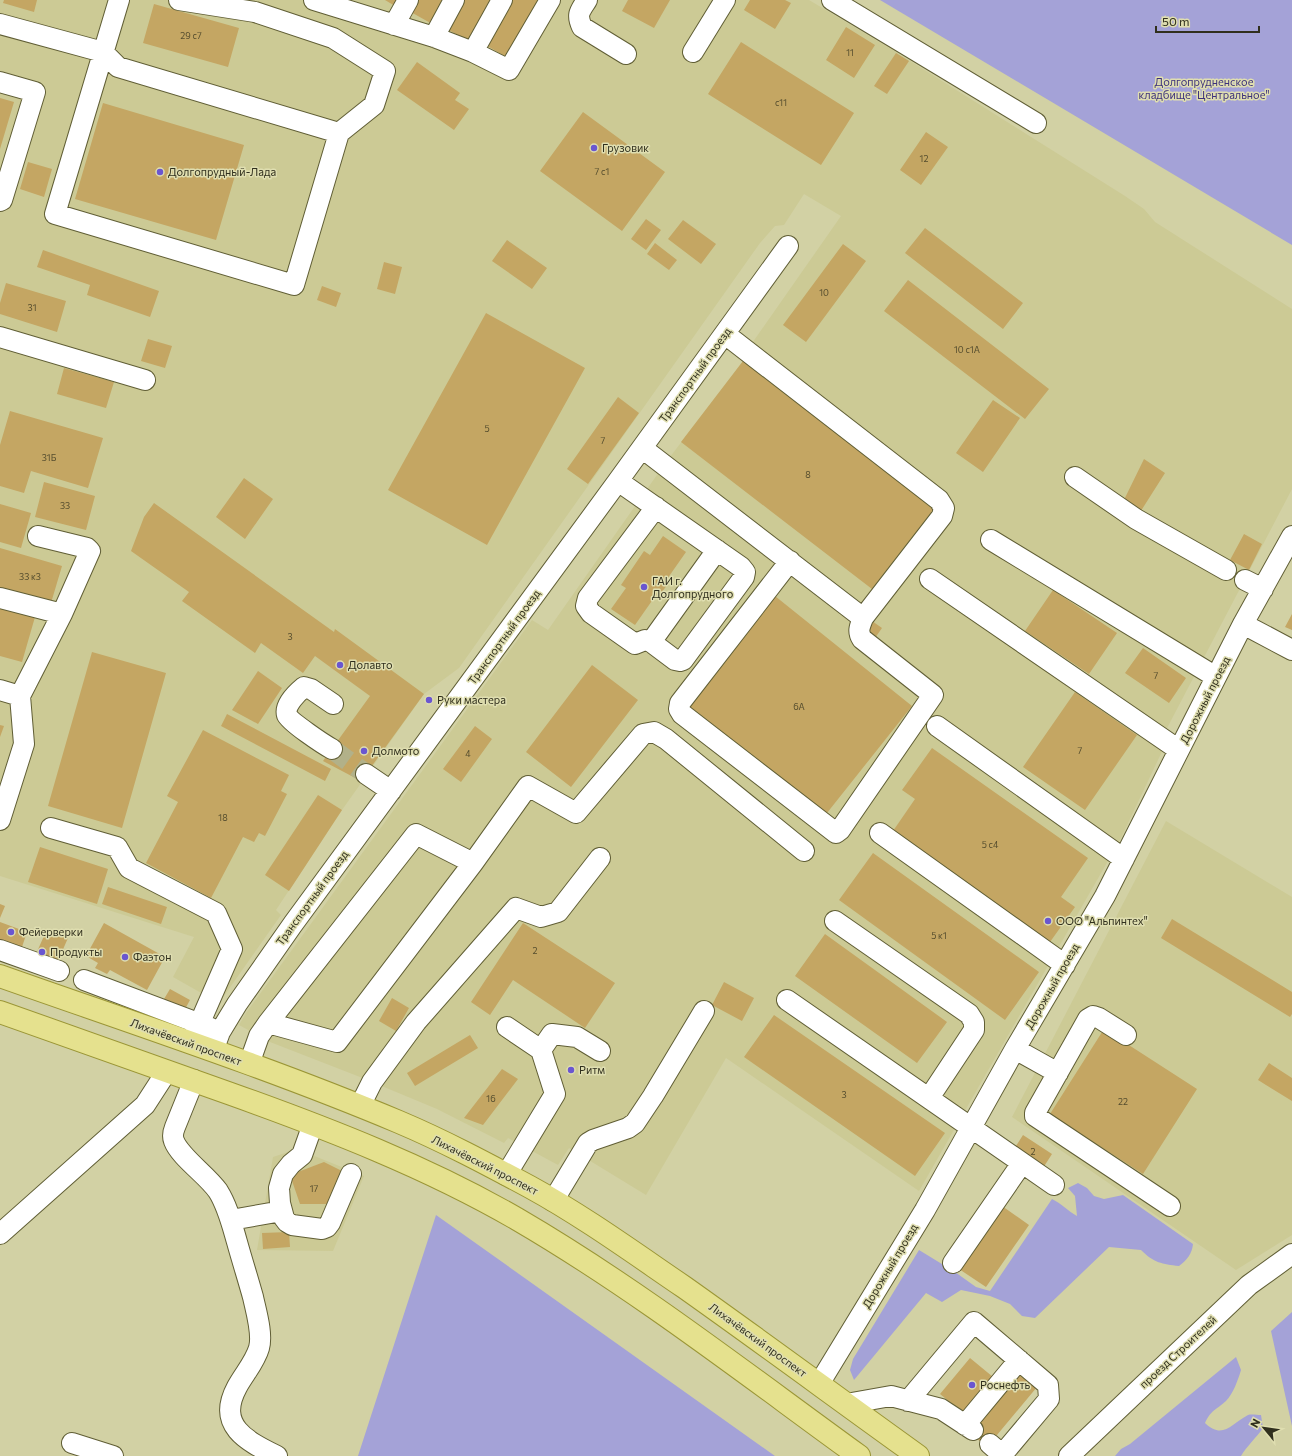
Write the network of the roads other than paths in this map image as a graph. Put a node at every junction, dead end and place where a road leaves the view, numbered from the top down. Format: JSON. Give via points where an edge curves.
{"nodes":[{"id":1,"x":119,"y":0,"type":"edge"},
{"id":2,"x":179,"y":0,"type":"edge"},
{"id":3,"x":314,"y":0,"type":"edge"},
{"id":4,"x":408,"y":0,"type":"edge"},
{"id":5,"x":454,"y":0,"type":"edge"},
{"id":6,"x":502,"y":0,"type":"edge"},
{"id":7,"x":550,"y":0,"type":"edge"},
{"id":8,"x":587,"y":0,"type":"edge"},
{"id":9,"x":725,"y":0,"type":"edge"},
{"id":10,"x":832,"y":0,"type":"edge"},
{"id":11,"x":360,"y":7,"type":"edge"},
{"id":12,"x":0,"y":24,"type":"edge"},
{"id":13,"x":394,"y":26,"type":"junction"},
{"id":14,"x":434,"y":36,"type":"junction"},
{"id":15,"x":103,"y":52,"type":"junction"},
{"id":16,"x":473,"y":52,"type":"junction"},
{"id":17,"x":693,"y":52,"type":"dead end"},
{"id":18,"x":626,"y":54,"type":"dead end"},
{"id":19,"x":0,"y":82,"type":"edge"},
{"id":20,"x":1036,"y":123,"type":"dead end"},
{"id":21,"x":339,"y":133,"type":"junction"},
{"id":22,"x":0,"y":201,"type":"edge"},
{"id":23,"x":788,"y":246,"type":"dead end"},
{"id":24,"x":724,"y":334,"type":"junction"},
{"id":25,"x":0,"y":337,"type":"edge"},
{"id":26,"x":145,"y":380,"type":"dead end"},
{"id":27,"x":642,"y":448,"type":"junction"},
{"id":28,"x":1075,"y":477,"type":"dead end"},
{"id":29,"x":618,"y":482,"type":"junction"},
{"id":30,"x":656,"y":507,"type":"junction"},
{"id":31,"x":38,"y":536,"type":"dead end"},
{"id":32,"x":1292,"y":536,"type":"edge"},
{"id":33,"x":991,"y":540,"type":"dead end"},
{"id":34,"x":717,"y":550,"type":"junction"},
{"id":35,"x":790,"y":561,"type":"junction"},
{"id":36,"x":1226,"y":570,"type":"dead end"},
{"id":37,"x":930,"y":579,"type":"dead end"},
{"id":38,"x":1245,"y":580,"type":"dead end"},
{"id":39,"x":1263,"y":589,"type":"junction"},
{"id":40,"x":0,"y":598,"type":"edge"},
{"id":41,"x":62,"y":614,"type":"junction"},
{"id":42,"x":863,"y":618,"type":"junction"},
{"id":43,"x":1243,"y":624,"type":"junction"},
{"id":44,"x":651,"y":642,"type":"junction"},
{"id":45,"x":1292,"y":650,"type":"edge"},
{"id":46,"x":1216,"y":677,"type":"junction"},
{"id":47,"x":0,"y":690,"type":"edge"},
{"id":48,"x":20,"y":696,"type":"junction"},
{"id":49,"x":333,"y":704,"type":"dead end"},
{"id":50,"x":937,"y":726,"type":"dead end"},
{"id":51,"x":332,"y":749,"type":"tunnel mouth"},
{"id":52,"x":1179,"y":750,"type":"junction"},
{"id":53,"x":366,"y":774,"type":"tunnel mouth"},
{"id":54,"x":391,"y":791,"type":"junction"},
{"id":55,"x":0,"y":820,"type":"edge"},
{"id":56,"x":51,"y":828,"type":"dead end"},
{"id":57,"x":880,"y":833,"type":"dead end"},
{"id":58,"x":804,"y":851,"type":"dead end"},
{"id":59,"x":600,"y":858,"type":"dead end"},
{"id":60,"x":1124,"y":859,"type":"junction"},
{"id":61,"x":473,"y":863,"type":"junction"},
{"id":62,"x":835,"y":921,"type":"dead end"},
{"id":63,"x":0,"y":950,"type":"edge"},
{"id":64,"x":1065,"y":965,"type":"junction"},
{"id":65,"x":59,"y":971,"type":"dead end"},
{"id":66,"x":0,"y":976,"type":"edge"},
{"id":67,"x":84,"y":980,"type":"dead end"},
{"id":68,"x":787,"y":1000,"type":"dead end"},
{"id":69,"x":704,"y":1011,"type":"dead end"},
{"id":70,"x":0,"y":1012,"type":"edge"},
{"id":71,"x":268,"y":1023,"type":"junction"},
{"id":72,"x":200,"y":1024,"type":"junction"},
{"id":73,"x":507,"y":1027,"type":"dead end"},
{"id":74,"x":1126,"y":1035,"type":"dead end"},
{"id":75,"x":217,"y":1042,"type":"junction"},
{"id":76,"x":191,"y":1043,"type":"junction"},
{"id":77,"x":1015,"y":1049,"type":"junction"},
{"id":78,"x":541,"y":1050,"type":"junction"},
{"id":79,"x":600,"y":1051,"type":"dead end"},
{"id":80,"x":249,"y":1064,"type":"junction"},
{"id":81,"x":167,"y":1071,"type":"junction"},
{"id":82,"x":1058,"y":1073,"type":"junction"},
{"id":83,"x":194,"y":1080,"type":"junction"},
{"id":84,"x":929,"y":1098,"type":"junction"},
{"id":85,"x":360,"y":1106,"type":"junction"},
{"id":86,"x":313,"y":1124,"type":"junction"},
{"id":87,"x":971,"y":1127,"type":"junction"},
{"id":88,"x":1022,"y":1162,"type":"junction"},
{"id":89,"x":351,"y":1174,"type":"dead end"},
{"id":90,"x":506,"y":1175,"type":"junction"},
{"id":91,"x":1054,"y":1185,"type":"dead end"},
{"id":92,"x":553,"y":1201,"type":"junction"},
{"id":93,"x":1170,"y":1206,"type":"dead end"},
{"id":94,"x":282,"y":1212,"type":"junction"},
{"id":95,"x":231,"y":1220,"type":"junction"},
{"id":96,"x":0,"y":1234,"type":"edge"},
{"id":97,"x":1292,"y":1254,"type":"edge"},
{"id":98,"x":953,"y":1263,"type":"dead end"},
{"id":99,"x":1019,"y":1360,"type":"junction"},
{"id":100,"x":819,"y":1384,"type":"junction"},
{"id":101,"x":908,"y":1401,"type":"junction"},
{"id":102,"x":846,"y":1404,"type":"junction"},
{"id":103,"x":72,"y":1443,"type":"dead end"},
{"id":104,"x":999,"y":1452,"type":"edge"},
{"id":105,"x":113,"y":1456,"type":"edge"},
{"id":106,"x":277,"y":1456,"type":"edge"},
{"id":107,"x":859,"y":1456,"type":"edge"},
{"id":108,"x":918,"y":1456,"type":"edge"},
{"id":109,"x":1068,"y":1456,"type":"edge"}],
"edges":[{"from":1,"to":15,"type":"street"},
{"from":2,"to":21,"type":"street","via":[[255,12],[333,38],[385,71],[374,105]]},
{"from":3,"to":11,"type":"street"},
{"from":4,"to":13,"type":"street"},
{"from":5,"to":14,"type":"street"},
{"from":6,"to":16,"type":"street"},
{"from":7,"to":16,"type":"street","via":[[509,70]]},
{"from":8,"to":18,"type":"street","via":[[579,12],[582,27]]},
{"from":9,"to":17,"type":"street"},
{"from":10,"to":20,"type":"street"},
{"from":11,"to":13,"type":"street"},
{"from":12,"to":15,"type":"street"},
{"from":13,"to":14,"type":"street"},
{"from":14,"to":16,"type":"street"},
{"from":15,"to":21,"type":"street","via":[[118,67]]},
{"from":15,"to":21,"type":"street","via":[[55,214],[294,284]]},
{"from":19,"to":22,"type":"street","via":[[35,92]]},
{"from":23,"to":24,"type":"street","name":"Транспортный проезд"},
{"from":24,"to":27,"type":"street","name":"Транспортный проезд"},
{"from":24,"to":42,"type":"street","via":[[939,500],[944,508],[942,516]]},
{"from":25,"to":26,"type":"street"},
{"from":27,"to":29,"type":"street","name":"Транспортный проезд"},
{"from":27,"to":35,"type":"street"},
{"from":28,"to":36,"type":"street","via":[[1136,519]]},
{"from":29,"to":30,"type":"street"},
{"from":29,"to":54,"type":"street","name":"Транспортный проезд"},
{"from":30,"to":34,"type":"street"},
{"from":30,"to":44,"type":"street","via":[[588,598],[586,606],[591,613],[635,644],[645,640]]},
{"from":31,"to":41,"type":"street","via":[[87,548],[90,551]]},
{"from":32,"to":39,"type":"street","name":"Дорожный проезд"},
{"from":33,"to":46,"type":"street"},
{"from":34,"to":44,"type":"street"},
{"from":34,"to":44,"type":"street","via":[[741,567],[745,572],[744,577],[683,660],[675,660]]},
{"from":35,"to":42,"type":"street"},
{"from":35,"to":42,"type":"street","via":[[680,703],[679,708],[682,714],[836,833],[933,695],[862,639],[858,629]]},
{"from":37,"to":52,"type":"street"},
{"from":38,"to":39,"type":"street"},
{"from":39,"to":43,"type":"street","name":"Дорожный проезд"},
{"from":40,"to":41,"type":"street"},
{"from":41,"to":48,"type":"street"},
{"from":43,"to":45,"type":"street"},
{"from":43,"to":46,"type":"street","name":"Дорожный проезд"},
{"from":46,"to":52,"type":"street","name":"Дорожный проезд"},
{"from":47,"to":48,"type":"street"},
{"from":48,"to":55,"type":"street","via":[[24,744]]},
{"from":49,"to":51,"type":"street","via":[[304,687],[298,691],[287,708],[287,716]]},
{"from":50,"to":60,"type":"street"},
{"from":52,"to":60,"type":"street","name":"Дорожный проезд"},
{"from":53,"to":54,"type":"street"},
{"from":54,"to":75,"type":"street","name":"Транспортный проезд","via":[[237,1004]]},
{"from":56,"to":72,"type":"street","via":[[117,847],[129,868],[216,913],[232,949]]},
{"from":57,"to":64,"type":"street"},
{"from":58,"to":61,"type":"street","via":[[654,732],[643,734],[576,813],[528,786]]},
{"from":59,"to":85,"type":"street","via":[[558,912],[541,917],[516,908],[416,1022],[372,1082]]},
{"from":60,"to":64,"type":"street","name":"Дорожный проезд"},
{"from":61,"to":71,"type":"street","via":[[337,1042]]},
{"from":61,"to":71,"type":"street","via":[[416,834]]},
{"from":62,"to":84,"type":"street","via":[[969,1014],[974,1022],[974,1030]]},
{"from":63,"to":65,"type":"street"},
{"from":64,"to":77,"type":"street","name":"Дорожный проезд"},
{"from":66,"to":76,"type":"main road","name":"Лихачёвский проспект"},
{"from":67,"to":72,"type":"street"},
{"from":68,"to":84,"type":"street"},
{"from":69,"to":92,"type":"street","via":[[635,1123],[588,1143]]},
{"from":70,"to":81,"type":"main road"},
{"from":71,"to":80,"type":"street","via":[[259,1036]]},
{"from":72,"to":75,"type":"street"},
{"from":72,"to":76,"type":"street"},
{"from":73,"to":78,"type":"street"},
{"from":74,"to":82,"type":"street","via":[[1093,1016],[1088,1019]]},
{"from":75,"to":76,"type":"main road","name":"Лихачёвский проспект"},
{"from":75,"to":80,"type":"main road","name":"Лихачёвский проспект"},
{"from":77,"to":82,"type":"street"},
{"from":77,"to":87,"type":"street","name":"Дорожный проезд"},
{"from":78,"to":79,"type":"street","via":[[552,1034],[577,1037]]},
{"from":78,"to":90,"type":"street","via":[[555,1094]]},
{"from":80,"to":85,"type":"main road","name":"Лихачёвский проспект"},
{"from":81,"to":83,"type":"main road"},
{"from":81,"to":96,"type":"street","via":[[145,1106]]},
{"from":82,"to":93,"type":"street","via":[[1035,1113],[1037,1119]]},
{"from":83,"to":86,"type":"main road"},
{"from":83,"to":95,"type":"street","via":[[175,1127],[174,1141],[178,1149],[207,1177],[218,1192]]},
{"from":84,"to":87,"type":"street"},
{"from":85,"to":90,"type":"main road","name":"Лихачёвский проспект","via":[[469,1155]]},
{"from":86,"to":94,"type":"street","via":[[302,1155],[291,1164],[281,1181],[279,1188]]},
{"from":86,"to":107,"type":"main road","via":[[387,1154],[453,1186],[578,1257]]},
{"from":87,"to":88,"type":"street"},
{"from":87,"to":100,"type":"street","name":"Дорожный проезд","via":[[925,1210]]},
{"from":88,"to":91,"type":"street"},
{"from":88,"to":98,"type":"street"},
{"from":89,"to":94,"type":"street","via":[[327,1227],[322,1229],[292,1225],[287,1222]]},
{"from":90,"to":92,"type":"main road","name":"Лихачёвский проспект"},
{"from":92,"to":100,"type":"main road","name":"Лихачёвский проспект","via":[[656,1268]]},
{"from":94,"to":95,"type":"street"},
{"from":95,"to":106,"type":"street","via":[[261,1335],[255,1357],[233,1397],[230,1413],[241,1435]]},
{"from":97,"to":109,"type":"street","name":"проезд Строителей","via":[[1249,1285]]},
{"from":99,"to":101,"type":"street","via":[[969,1427],[941,1409]]},
{"from":99,"to":101,"type":"street","via":[[974,1322]]},
{"from":99,"to":104,"type":"street","via":[[1048,1384],[1049,1399]]},
{"from":100,"to":102,"type":"main road","name":"Лихачёвский проспект"},
{"from":101,"to":102,"type":"street","via":[[890,1396]]},
{"from":102,"to":108,"type":"main road","name":"Лихачёвский проспект"},
{"from":103,"to":105,"type":"street"}]}
